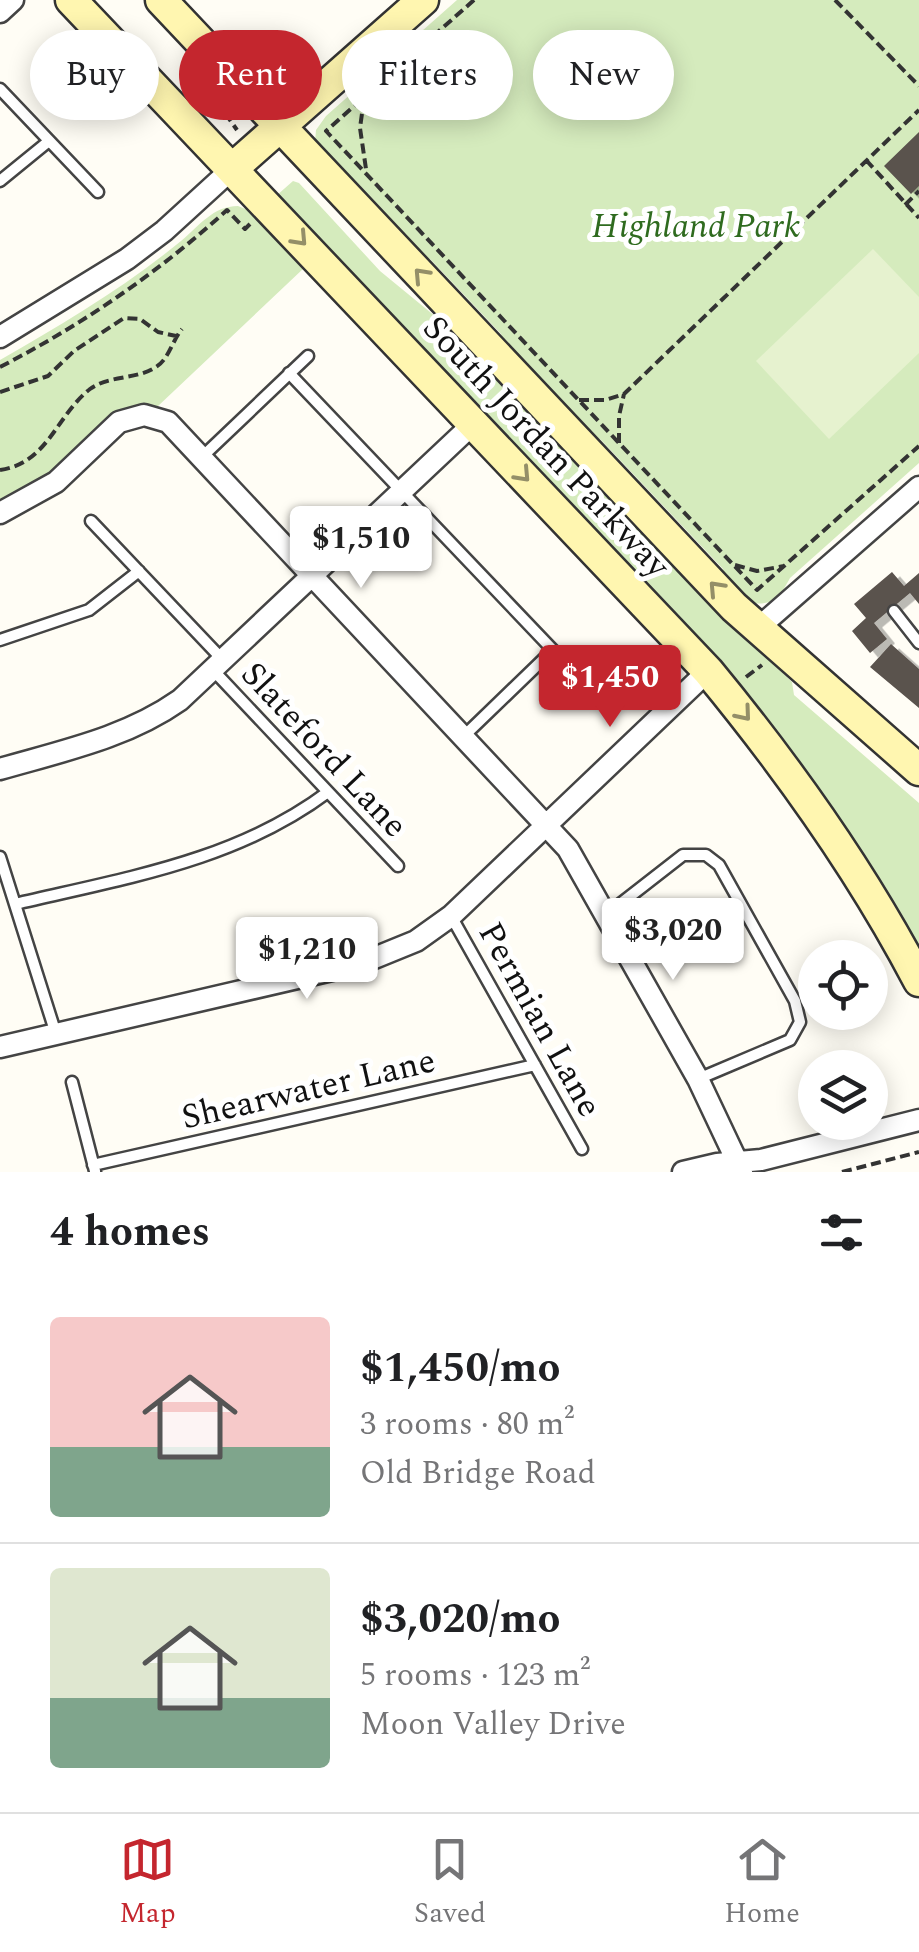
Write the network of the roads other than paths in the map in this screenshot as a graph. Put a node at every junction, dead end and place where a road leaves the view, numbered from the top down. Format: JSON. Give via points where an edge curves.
{"nodes":[{"id":1,"x":13,"y":0,"type":"edge"},
{"id":2,"x":72,"y":0,"type":"edge"},
{"id":3,"x":161,"y":0,"type":"edge"},
{"id":4,"x":424,"y":0,"type":"edge"},
{"id":5,"x":0,"y":12,"type":"edge"},
{"id":6,"x":0,"y":89,"type":"edge"},
{"id":7,"x":281,"y":126,"type":"junction"},
{"id":8,"x":49,"y":141,"type":"junction"},
{"id":9,"x":233,"y":168,"type":"junction"},
{"id":10,"x":0,"y":181,"type":"edge"},
{"id":11,"x":98,"y":192,"type":"dead end"},
{"id":12,"x":0,"y":337,"type":"edge"},
{"id":13,"x":308,"y":356,"type":"dead end"},
{"id":14,"x":289,"y":374,"type":"junction"},
{"id":15,"x":474,"y":422,"type":"junction"},
{"id":16,"x":202,"y":458,"type":"junction"},
{"id":17,"x":919,"y":487,"type":"edge"},
{"id":18,"x":401,"y":491,"type":"junction"},
{"id":19,"x":0,"y":514,"type":"edge"},
{"id":20,"x":91,"y":521,"type":"dead end"},
{"id":21,"x":138,"y":571,"type":"junction"},
{"id":22,"x":312,"y":575,"type":"junction"},
{"id":23,"x":894,"y":611,"type":"dead end"},
{"id":24,"x":757,"y":628,"type":"junction"},
{"id":25,"x":0,"y":640,"type":"edge"},
{"id":26,"x":919,"y":643,"type":"edge"},
{"id":27,"x":554,"y":650,"type":"junction"},
{"id":28,"x":218,"y":665,"type":"junction"},
{"id":29,"x":708,"y":671,"type":"junction"},
{"id":30,"x":591,"y":690,"type":"dead end"},
{"id":31,"x":464,"y":736,"type":"junction"},
{"id":32,"x":0,"y":769,"type":"edge"},
{"id":33,"x":919,"y":770,"type":"edge"},
{"id":34,"x":328,"y":792,"type":"junction"},
{"id":35,"x":547,"y":825,"type":"junction"},
{"id":36,"x":0,"y":857,"type":"edge"},
{"id":37,"x":398,"y":866,"type":"dead end"},
{"id":38,"x":15,"y":904,"type":"junction"},
{"id":39,"x":606,"y":915,"type":"junction"},
{"id":40,"x":451,"y":916,"type":"junction"},
{"id":41,"x":919,"y":981,"type":"edge"},
{"id":42,"x":56,"y":1034,"type":"junction"},
{"id":43,"x":0,"y":1046,"type":"edge"},
{"id":44,"x":535,"y":1065,"type":"junction"},
{"id":45,"x":698,"y":1079,"type":"junction"},
{"id":46,"x":72,"y":1082,"type":"dead end"},
{"id":47,"x":919,"y":1120,"type":"edge"},
{"id":48,"x":582,"y":1149,"type":"dead end"},
{"id":49,"x":741,"y":1168,"type":"edge"},
{"id":50,"x":94,"y":1169,"type":"edge"},
{"id":51,"x":683,"y":1172,"type":"edge"}],
"edges":[{"from":1,"to":5,"type":"street"},
{"from":2,"to":9,"type":"street","name":"South Jordan Parkway"},
{"from":3,"to":7,"type":"street","name":"South Jordan Parkway"},
{"from":4,"to":7,"type":"street"},
{"from":6,"to":8,"type":"lane"},
{"from":7,"to":9,"type":"street"},
{"from":24,"to":7,"type":"street","name":"South Jordan Parkway","one_way":true,"via":[[328,154]]},
{"from":8,"to":10,"type":"lane"},
{"from":8,"to":11,"type":"lane"},
{"from":9,"to":12,"type":"street","via":[[127,259]]},
{"from":9,"to":15,"type":"street","name":"South Jordan Parkway","one_way":true},
{"from":13,"to":14,"type":"lane"},
{"from":14,"to":16,"type":"lane"},
{"from":14,"to":18,"type":"lane"},
{"from":15,"to":18,"type":"street"},
{"from":15,"to":29,"type":"street","name":"South Jordan Parkway","one_way":true},
{"from":16,"to":19,"type":"street","via":[[168,422],[135,416],[119,422],[56,482]]},
{"from":16,"to":22,"type":"street"},
{"from":17,"to":24,"type":"street"},
{"from":18,"to":22,"type":"street"},
{"from":18,"to":27,"type":"lane"},
{"from":20,"to":21,"type":"lane","name":"Slateford Lane"},
{"from":21,"to":25,"type":"lane","via":[[89,610]]},
{"from":21,"to":28,"type":"lane","name":"Slateford Lane"},
{"from":22,"to":28,"type":"street"},
{"from":22,"to":31,"type":"street"},
{"from":23,"to":26,"type":"lane"},
{"from":24,"to":33,"type":"street","name":"South Jordan Parkway"},
{"from":27,"to":30,"type":"lane"},
{"from":27,"to":31,"type":"lane"},
{"from":28,"to":32,"type":"street","via":[[138,726]]},
{"from":28,"to":34,"type":"lane","name":"Slateford Lane"},
{"from":29,"to":35,"type":"street"},
{"from":29,"to":41,"type":"street","name":"South Jordan Parkway","one_way":true,"via":[[808,799]]},
{"from":31,"to":35,"type":"street"},
{"from":34,"to":37,"type":"lane","name":"Slateford Lane"},
{"from":34,"to":38,"type":"lane","via":[[290,819],[213,855]]},
{"from":35,"to":39,"type":"street"},
{"from":35,"to":40,"type":"street"},
{"from":36,"to":38,"type":"lane"},
{"from":38,"to":42,"type":"lane"},
{"from":39,"to":45,"type":"street"},
{"from":39,"to":45,"type":"lane","via":[[683,855],[698,852],[713,859],[795,1001],[800,1015],[790,1040]]},
{"from":40,"to":42,"type":"street","via":[[381,958]]},
{"from":40,"to":44,"type":"lane","name":"Permian Lane"},
{"from":42,"to":43,"type":"street"},
{"from":44,"to":48,"type":"lane","name":"Permian Lane"},
{"from":44,"to":50,"type":"lane","name":"Shearwater Lane"},
{"from":45,"to":49,"type":"street"},
{"from":46,"to":50,"type":"lane","name":"Shearwater Lane"},
{"from":47,"to":49,"type":"street"},
{"from":49,"to":51,"type":"street","via":[[717,1164]]}]}
